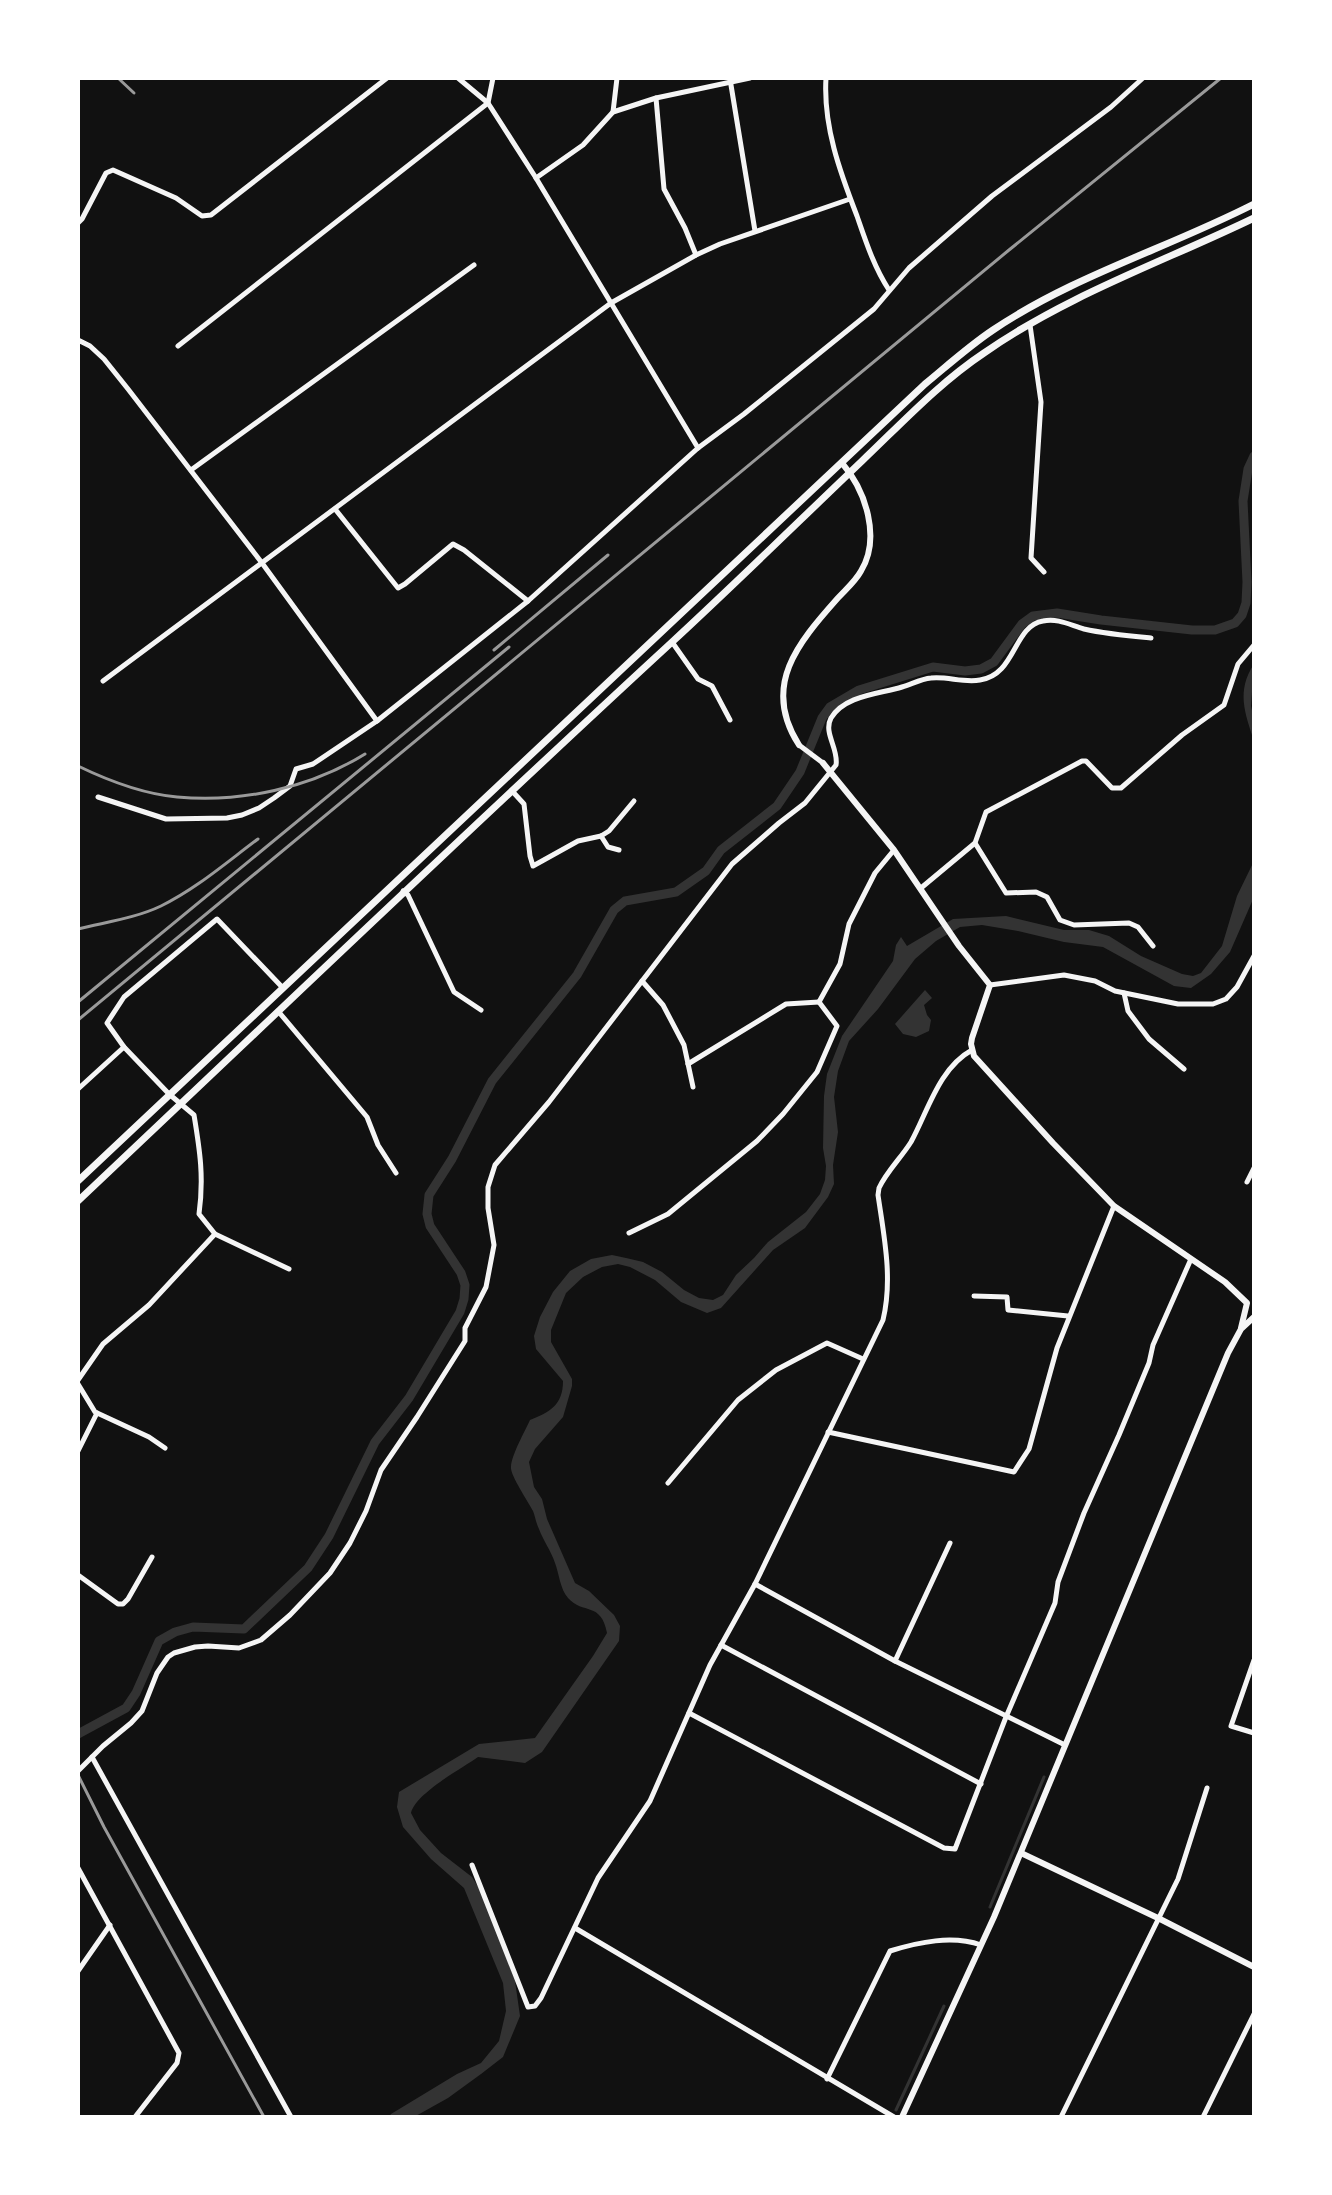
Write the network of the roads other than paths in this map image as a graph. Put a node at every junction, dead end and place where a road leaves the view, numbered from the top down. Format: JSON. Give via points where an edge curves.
{"nodes":[{"id":1,"x":387,"y":78,"type":"edge"},
{"id":2,"x":458,"y":78,"type":"edge"},
{"id":3,"x":493,"y":78,"type":"edge"},
{"id":4,"x":617,"y":78,"type":"edge"},
{"id":5,"x":750,"y":78,"type":"edge"},
{"id":6,"x":826,"y":78,"type":"edge"},
{"id":7,"x":1143,"y":78,"type":"edge"},
{"id":8,"x":730,"y":80,"type":"edge"},
{"id":9,"x":656,"y":98,"type":"junction"},
{"id":10,"x":488,"y":103,"type":"junction"},
{"id":11,"x":613,"y":112,"type":"junction"},
{"id":12,"x":536,"y":178,"type":"junction"},
{"id":13,"x":850,"y":199,"type":"junction"},
{"id":14,"x":1254,"y":204,"type":"edge"},
{"id":15,"x":1254,"y":218,"type":"edge"},
{"id":16,"x":78,"y":223,"type":"edge"},
{"id":17,"x":755,"y":231,"type":"junction"},
{"id":18,"x":696,"y":255,"type":"junction"},
{"id":19,"x":474,"y":265,"type":"dead end"},
{"id":20,"x":889,"y":290,"type":"junction"},
{"id":21,"x":611,"y":303,"type":"junction"},
{"id":22,"x":1030,"y":325,"type":"junction"},
{"id":23,"x":78,"y":340,"type":"edge"},
{"id":24,"x":178,"y":346,"type":"dead end"},
{"id":25,"x":698,"y":448,"type":"junction"},
{"id":26,"x":842,"y":463,"type":"junction"},
{"id":27,"x":191,"y":470,"type":"junction"},
{"id":28,"x":850,"y":472,"type":"junction"},
{"id":29,"x":335,"y":509,"type":"junction"},
{"id":30,"x":773,"y":528,"type":"junction"},
{"id":31,"x":784,"y":536,"type":"junction"},
{"id":32,"x":262,"y":563,"type":"junction"},
{"id":33,"x":1044,"y":572,"type":"dead end"},
{"id":34,"x":528,"y":601,"type":"junction"},
{"id":35,"x":1151,"y":638,"type":"dead end"},
{"id":36,"x":672,"y":642,"type":"junction"},
{"id":37,"x":1254,"y":645,"type":"edge"},
{"id":38,"x":103,"y":681,"type":"dead end"},
{"id":39,"x":730,"y":720,"type":"dead end"},
{"id":40,"x":377,"y":721,"type":"junction"},
{"id":41,"x":799,"y":745,"type":"joint"},
{"id":42,"x":823,"y":763,"type":"joint"},
{"id":43,"x":831,"y":770,"type":"junction"},
{"id":44,"x":513,"y":792,"type":"junction"},
{"id":45,"x":98,"y":797,"type":"dead end"},
{"id":46,"x":634,"y":801,"type":"dead end"},
{"id":47,"x":601,"y":836,"type":"junction"},
{"id":48,"x":975,"y":843,"type":"junction"},
{"id":49,"x":619,"y":850,"type":"dead end"},
{"id":50,"x":894,"y":850,"type":"junction"},
{"id":51,"x":921,"y":888,"type":"junction"},
{"id":52,"x":403,"y":891,"type":"junction"},
{"id":53,"x":1153,"y":946,"type":"dead end"},
{"id":54,"x":1254,"y":956,"type":"edge"},
{"id":55,"x":642,"y":981,"type":"junction"},
{"id":56,"x":990,"y":985,"type":"junction"},
{"id":57,"x":282,"y":987,"type":"junction"},
{"id":58,"x":1124,"y":993,"type":"junction"},
{"id":59,"x":819,"y":1002,"type":"junction"},
{"id":60,"x":481,"y":1010,"type":"dead end"},
{"id":61,"x":278,"y":1011,"type":"junction"},
{"id":62,"x":124,"y":1047,"type":"junction"},
{"id":63,"x":972,"y":1050,"type":"junction"},
{"id":64,"x":688,"y":1064,"type":"junction"},
{"id":65,"x":1184,"y":1069,"type":"dead end"},
{"id":66,"x":693,"y":1087,"type":"dead end"},
{"id":67,"x":78,"y":1089,"type":"edge"},
{"id":68,"x":169,"y":1094,"type":"junction"},
{"id":69,"x":182,"y":1103,"type":"junction"},
{"id":70,"x":1254,"y":1168,"type":"edge"},
{"id":71,"x":396,"y":1173,"type":"dead end"},
{"id":72,"x":78,"y":1181,"type":"edge"},
{"id":73,"x":1247,"y":1182,"type":"dead end"},
{"id":74,"x":78,"y":1201,"type":"edge"},
{"id":75,"x":1114,"y":1206,"type":"junction"},
{"id":76,"x":629,"y":1233,"type":"dead end"},
{"id":77,"x":215,"y":1234,"type":"junction"},
{"id":78,"x":1191,"y":1259,"type":"junction"},
{"id":79,"x":289,"y":1269,"type":"dead end"},
{"id":80,"x":974,"y":1296,"type":"dead end"},
{"id":81,"x":1247,"y":1303,"type":"junction"},
{"id":82,"x":1254,"y":1308,"type":"edge"},
{"id":83,"x":1068,"y":1316,"type":"junction"},
{"id":84,"x":1254,"y":1317,"type":"edge"},
{"id":85,"x":1241,"y":1329,"type":"junction"},
{"id":86,"x":863,"y":1359,"type":"junction"},
{"id":87,"x":78,"y":1382,"type":"edge"},
{"id":88,"x":97,"y":1413,"type":"junction"},
{"id":89,"x":828,"y":1432,"type":"junction"},
{"id":90,"x":165,"y":1448,"type":"dead end"},
{"id":91,"x":78,"y":1451,"type":"edge"},
{"id":92,"x":668,"y":1483,"type":"dead end"},
{"id":93,"x":950,"y":1543,"type":"dead end"},
{"id":94,"x":152,"y":1557,"type":"dead end"},
{"id":95,"x":78,"y":1575,"type":"edge"},
{"id":96,"x":755,"y":1584,"type":"junction"},
{"id":97,"x":721,"y":1645,"type":"junction"},
{"id":98,"x":1254,"y":1660,"type":"edge"},
{"id":99,"x":895,"y":1661,"type":"junction"},
{"id":100,"x":689,"y":1713,"type":"junction"},
{"id":101,"x":1006,"y":1717,"type":"junction"},
{"id":102,"x":1254,"y":1733,"type":"edge"},
{"id":103,"x":1066,"y":1746,"type":"junction"},
{"id":104,"x":92,"y":1757,"type":"junction"},
{"id":105,"x":78,"y":1771,"type":"edge"},
{"id":106,"x":981,"y":1784,"type":"junction"},
{"id":107,"x":1207,"y":1788,"type":"dead end"},
{"id":108,"x":1021,"y":1853,"type":"junction"},
{"id":109,"x":472,"y":1865,"type":"dead end"},
{"id":110,"x":78,"y":1868,"type":"edge"},
{"id":111,"x":1160,"y":1919,"type":"junction"},
{"id":112,"x":110,"y":1925,"type":"junction"},
{"id":113,"x":575,"y":1928,"type":"junction"},
{"id":114,"x":981,"y":1945,"type":"junction"},
{"id":115,"x":1254,"y":1967,"type":"edge"},
{"id":116,"x":78,"y":1971,"type":"edge"},
{"id":117,"x":1254,"y":2014,"type":"edge"},
{"id":118,"x":827,"y":2079,"type":"junction"},
{"id":119,"x":135,"y":2117,"type":"edge"},
{"id":120,"x":291,"y":2117,"type":"edge"},
{"id":121,"x":894,"y":2117,"type":"edge"},
{"id":122,"x":902,"y":2117,"type":"edge"},
{"id":123,"x":1061,"y":2117,"type":"edge"},
{"id":124,"x":1203,"y":2117,"type":"edge"}],
"edges":[{"from":1,"to":16,"type":"street","via":[[211,215],[202,216],[176,198],[113,170],[106,173]]},
{"from":2,"to":10,"type":"street"},
{"from":3,"to":10,"type":"street"},
{"from":4,"to":11,"type":"street"},
{"from":5,"to":8,"type":"street"},
{"from":6,"to":13,"type":"street","via":[[831,138]]},
{"from":7,"to":20,"type":"street","via":[[992,196]]},
{"from":8,"to":9,"type":"street"},
{"from":8,"to":17,"type":"street"},
{"from":9,"to":11,"type":"street"},
{"from":9,"to":18,"type":"street","via":[[664,189]]},
{"from":10,"to":12,"type":"street"},
{"from":10,"to":24,"type":"street"},
{"from":11,"to":12,"type":"street","via":[[583,145]]},
{"from":12,"to":21,"type":"street"},
{"from":13,"to":17,"type":"street"},
{"from":13,"to":20,"type":"street"},
{"from":14,"to":26,"type":"main road","via":[[1086,279],[994,329],[925,384]]},
{"from":15,"to":22,"type":"main road"},
{"from":17,"to":18,"type":"street"},
{"from":18,"to":21,"type":"street"},
{"from":19,"to":27,"type":"street"},
{"from":20,"to":25,"type":"street","via":[[874,309]]},
{"from":21,"to":25,"type":"street"},
{"from":21,"to":29,"type":"street"},
{"from":22,"to":28,"type":"main road","via":[[979,356],[931,395]]},
{"from":22,"to":33,"type":"street","via":[[1041,402],[1031,558]]},
{"from":23,"to":27,"type":"street","via":[[104,359]]},
{"from":25,"to":34,"type":"street"},
{"from":26,"to":28,"type":"street"},
{"from":26,"to":30,"type":"main road"},
{"from":27,"to":32,"type":"street"},
{"from":28,"to":31,"type":"main road"},
{"from":28,"to":41,"type":"street","via":[[865,502],[871,536],[868,556],[787,667],[783,706]]},
{"from":29,"to":32,"type":"street"},
{"from":29,"to":34,"type":"street","via":[[398,588],[453,544]]},
{"from":30,"to":31,"type":"main road"},
{"from":30,"to":57,"type":"main road"},
{"from":31,"to":36,"type":"main road"},
{"from":32,"to":38,"type":"street"},
{"from":32,"to":40,"type":"street"},
{"from":34,"to":40,"type":"street"},
{"from":35,"to":43,"type":"street","via":[[1056,620],[1034,623],[993,676],[967,681],[934,677],[846,705],[828,725],[837,758]]},
{"from":36,"to":39,"type":"street","via":[[698,679],[712,686]]},
{"from":36,"to":44,"type":"main road"},
{"from":37,"to":48,"type":"street","via":[[1238,664],[1224,705],[1121,788],[1112,788],[1082,761],[986,812]]},
{"from":40,"to":45,"type":"street","via":[[313,764],[296,769],[290,786],[242,815],[166,819]]},
{"from":41,"to":42,"type":"street"},
{"from":42,"to":43,"type":"street"},
{"from":43,"to":50,"type":"street"},
{"from":43,"to":55,"type":"street","via":[[805,803],[732,864]]},
{"from":44,"to":47,"type":"street","via":[[524,804],[533,866],[578,841]]},
{"from":44,"to":52,"type":"main road"},
{"from":46,"to":47,"type":"street"},
{"from":47,"to":49,"type":"street","via":[[608,847]]},
{"from":48,"to":51,"type":"street"},
{"from":48,"to":53,"type":"street","via":[[1006,893],[1047,897],[1060,920],[1074,925],[1129,923]]},
{"from":50,"to":51,"type":"street"},
{"from":50,"to":59,"type":"street","via":[[875,873],[849,924],[840,964]]},
{"from":51,"to":56,"type":"street"},
{"from":52,"to":60,"type":"street","via":[[454,992]]},
{"from":52,"to":61,"type":"main road"},
{"from":54,"to":58,"type":"street","via":[[1237,987],[1213,1004],[1178,1004]]},
{"from":55,"to":64,"type":"street","via":[[663,1005]]},
{"from":55,"to":104,"type":"street","via":[[495,1165],[488,1187],[494,1245],[486,1287],[465,1328],[465,1341],[381,1470],[366,1511],[330,1573],[261,1640],[239,1648],[195,1647],[168,1657],[142,1711]]},
{"from":56,"to":58,"type":"street","via":[[1064,975]]},
{"from":56,"to":63,"type":"street"},
{"from":57,"to":62,"type":"street","via":[[217,919],[124,997],[107,1023]]},
{"from":57,"to":68,"type":"main road"},
{"from":58,"to":65,"type":"street","via":[[1128,1011],[1149,1039]]},
{"from":59,"to":64,"type":"street","via":[[786,1004]]},
{"from":59,"to":76,"type":"street","via":[[837,1026],[817,1072],[783,1114],[668,1214]]},
{"from":61,"to":69,"type":"main road"},
{"from":61,"to":71,"type":"street","via":[[367,1117]]},
{"from":62,"to":67,"type":"street"},
{"from":62,"to":68,"type":"street"},
{"from":63,"to":75,"type":"street"},
{"from":63,"to":86,"type":"street","via":[[939,1085],[879,1188],[886,1309]]},
{"from":64,"to":66,"type":"street"},
{"from":68,"to":69,"type":"street"},
{"from":68,"to":72,"type":"main road"},
{"from":69,"to":74,"type":"main road"},
{"from":69,"to":77,"type":"street","via":[[194,1115],[202,1163],[199,1214]]},
{"from":70,"to":73,"type":"street"},
{"from":75,"to":78,"type":"street"},
{"from":75,"to":83,"type":"street"},
{"from":77,"to":79,"type":"street"},
{"from":77,"to":87,"type":"street","via":[[149,1305],[103,1344]]},
{"from":78,"to":81,"type":"street"},
{"from":78,"to":101,"type":"street","via":[[1084,1513],[1055,1603]]},
{"from":80,"to":83,"type":"street","via":[[1007,1297],[1008,1310]]},
{"from":81,"to":82,"type":"street"},
{"from":81,"to":85,"type":"street"},
{"from":83,"to":89,"type":"street","via":[[1029,1449],[1014,1472]]},
{"from":84,"to":85,"type":"street"},
{"from":85,"to":103,"type":"street"},
{"from":86,"to":89,"type":"street"},
{"from":86,"to":92,"type":"street","via":[[827,1343],[776,1370],[738,1400]]},
{"from":87,"to":88,"type":"street"},
{"from":88,"to":90,"type":"street"},
{"from":88,"to":91,"type":"street"},
{"from":89,"to":96,"type":"street"},
{"from":93,"to":99,"type":"street"},
{"from":94,"to":95,"type":"street","via":[[123,1604]]},
{"from":96,"to":97,"type":"street"},
{"from":96,"to":99,"type":"street"},
{"from":97,"to":100,"type":"street"},
{"from":97,"to":106,"type":"street"},
{"from":98,"to":102,"type":"street","via":[[1231,1726]]},
{"from":99,"to":101,"type":"street"},
{"from":100,"to":106,"type":"street","via":[[948,1850],[957,1846]]},
{"from":100,"to":113,"type":"street","via":[[650,1801],[598,1878]]},
{"from":101,"to":103,"type":"street"},
{"from":101,"to":106,"type":"street"},
{"from":103,"to":108,"type":"street"},
{"from":104,"to":105,"type":"street"},
{"from":104,"to":120,"type":"street"},
{"from":107,"to":111,"type":"street"},
{"from":108,"to":111,"type":"street"},
{"from":108,"to":114,"type":"street"},
{"from":109,"to":113,"type":"street","via":[[528,2007],[541,1998]]},
{"from":110,"to":112,"type":"street"},
{"from":111,"to":115,"type":"street"},
{"from":111,"to":123,"type":"street"},
{"from":112,"to":116,"type":"street"},
{"from":112,"to":119,"type":"street","via":[[179,2053],[177,2063]]},
{"from":113,"to":118,"type":"street"},
{"from":114,"to":118,"type":"street","via":[[947,1940],[890,1951]]},
{"from":114,"to":122,"type":"street"},
{"from":117,"to":124,"type":"street"},
{"from":118,"to":121,"type":"street"}]}
